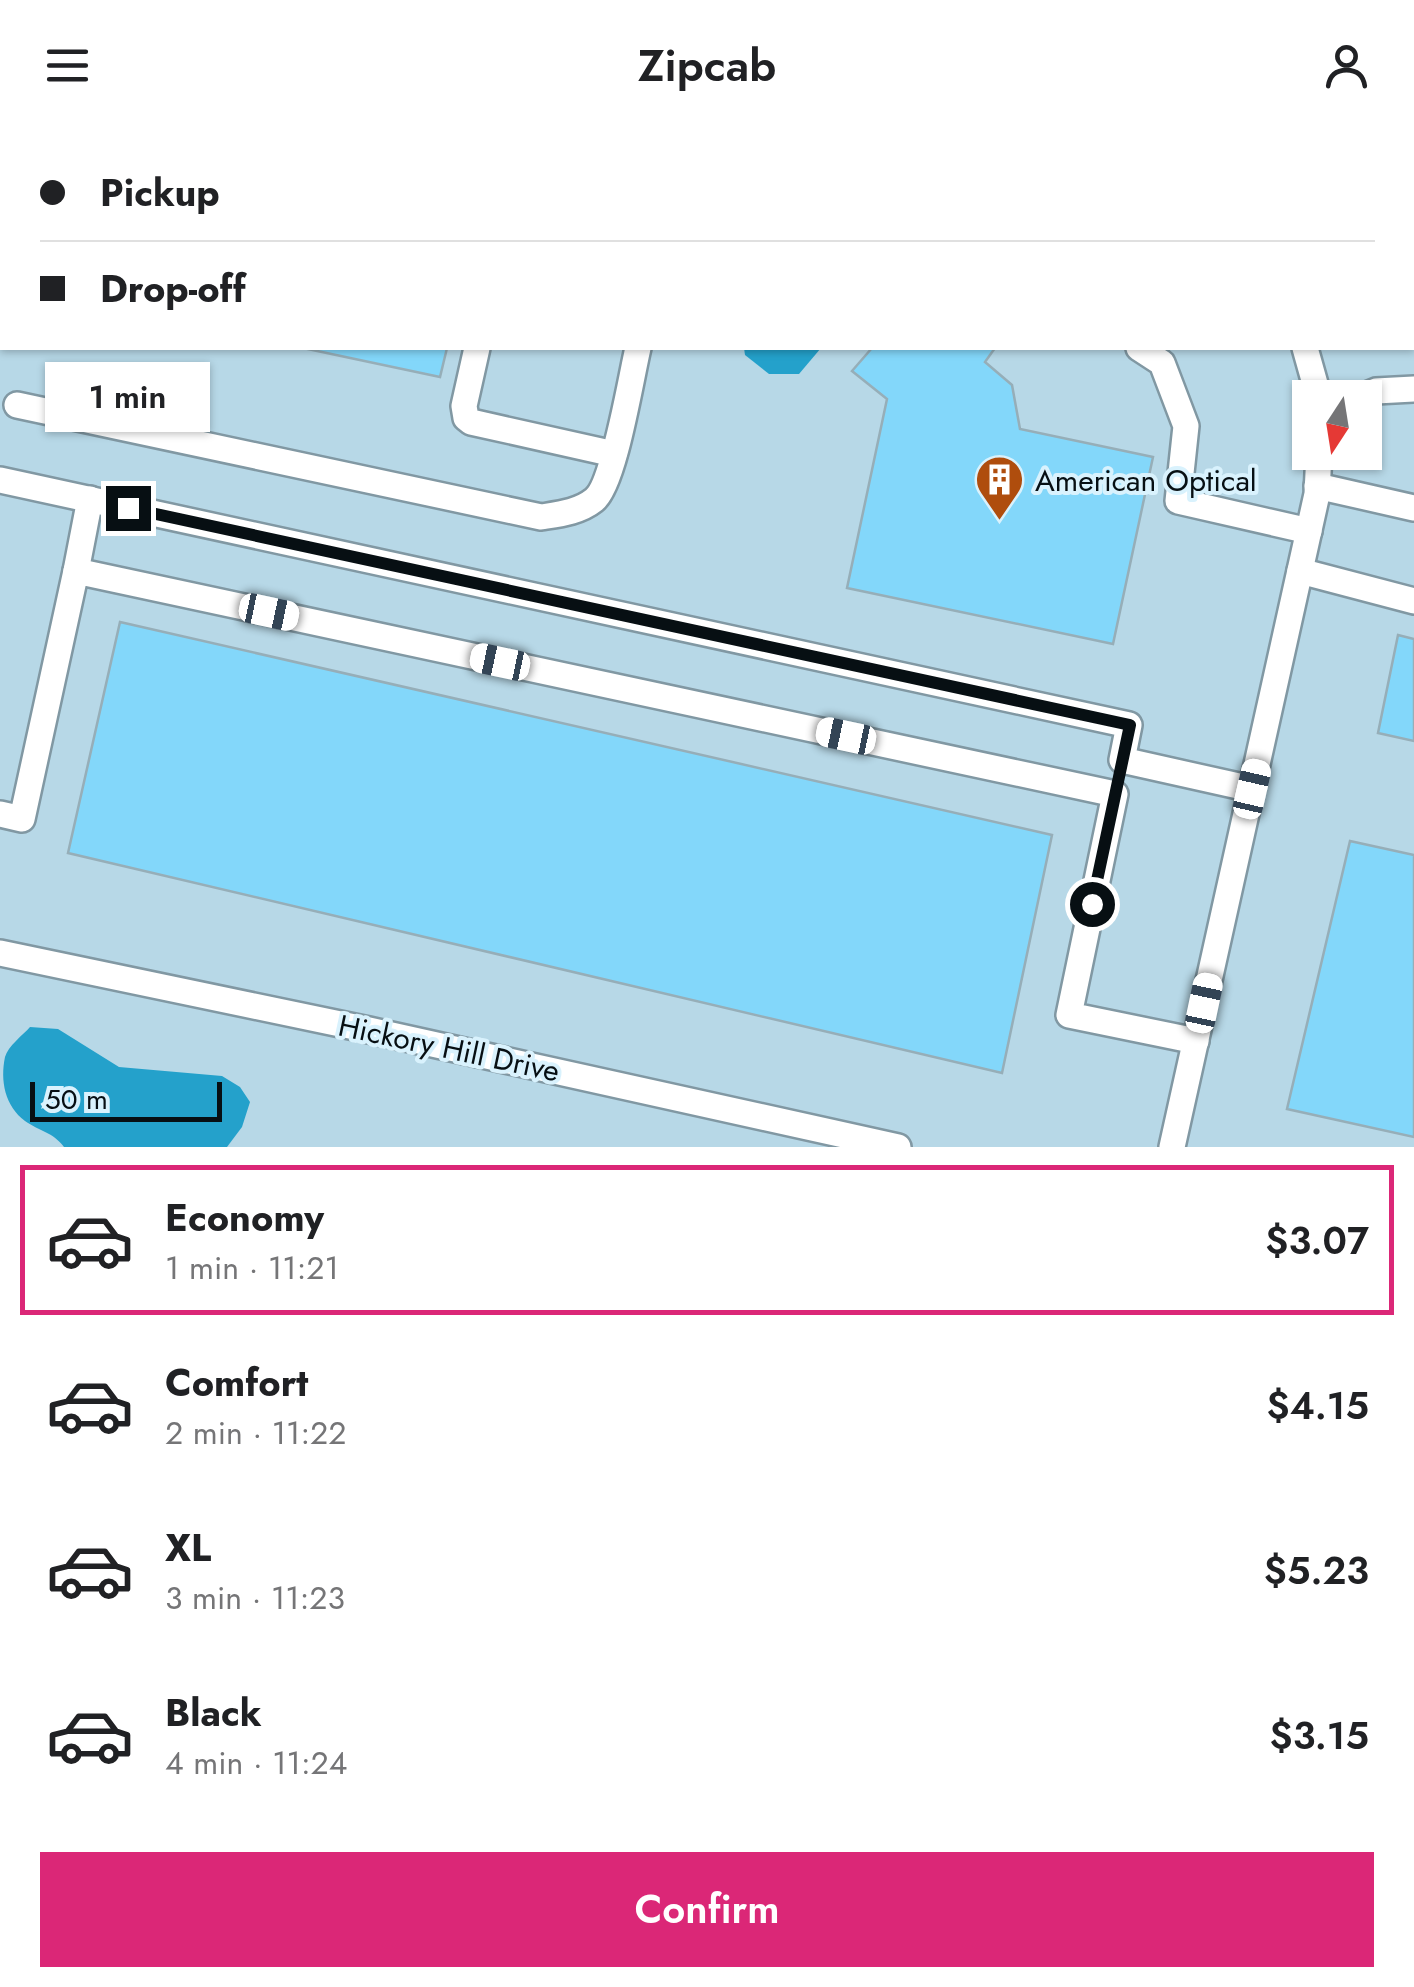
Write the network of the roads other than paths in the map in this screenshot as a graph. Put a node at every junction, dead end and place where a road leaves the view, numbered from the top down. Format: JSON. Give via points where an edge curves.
{"nodes":[{"id":1,"x":476,"y":350,"type":"edge"},
{"id":2,"x":638,"y":350,"type":"edge"},
{"id":3,"x":1142,"y":350,"type":"edge"},
{"id":4,"x":1306,"y":350,"type":"edge"},
{"id":5,"x":1314,"y":380,"type":"edge"},
{"id":6,"x":1414,"y":389,"type":"edge"},
{"id":7,"x":1382,"y":391,"type":"edge"},
{"id":8,"x":18,"y":405,"type":"dead end"},
{"id":9,"x":614,"y":454,"type":"junction"},
{"id":10,"x":1318,"y":470,"type":"edge"},
{"id":11,"x":0,"y":480,"type":"edge"},
{"id":12,"x":1318,"y":486,"type":"junction"},
{"id":13,"x":90,"y":499,"type":"junction"},
{"id":14,"x":1414,"y":508,"type":"edge"},
{"id":15,"x":1309,"y":531,"type":"junction"},
{"id":16,"x":76,"y":571,"type":"junction"},
{"id":17,"x":1300,"y":571,"type":"junction"},
{"id":18,"x":1414,"y":601,"type":"edge"},
{"id":19,"x":1122,"y":760,"type":"junction"},
{"id":20,"x":1252,"y":789,"type":"junction"},
{"id":21,"x":1116,"y":794,"type":"junction"},
{"id":22,"x":0,"y":814,"type":"edge"},
{"id":23,"x":0,"y":953,"type":"edge"},
{"id":24,"x":1196,"y":1040,"type":"junction"},
{"id":25,"x":898,"y":1147,"type":"edge"},
{"id":26,"x":1172,"y":1147,"type":"edge"}],
"edges":[{"from":1,"to":9,"type":"street","via":[[464,406],[471,422]]},
{"from":2,"to":9,"type":"street"},
{"from":3,"to":15,"type":"street","via":[[1162,364],[1186,426],[1178,501]]},
{"from":4,"to":5,"type":"street"},
{"from":6,"to":7,"type":"street"},
{"from":8,"to":9,"type":"street","via":[[541,517],[598,498]]},
{"from":10,"to":12,"type":"street"},
{"from":11,"to":13,"type":"street"},
{"from":12,"to":14,"type":"street"},
{"from":12,"to":15,"type":"street"},
{"from":13,"to":16,"type":"street"},
{"from":13,"to":19,"type":"street","via":[[1130,725]]},
{"from":15,"to":17,"type":"street"},
{"from":16,"to":21,"type":"street"},
{"from":16,"to":22,"type":"street","via":[[22,819]]},
{"from":17,"to":18,"type":"street"},
{"from":17,"to":20,"type":"street"},
{"from":19,"to":20,"type":"street"},
{"from":19,"to":21,"type":"street"},
{"from":20,"to":24,"type":"street"},
{"from":21,"to":24,"type":"street","via":[[1070,1014]]},
{"from":23,"to":25,"type":"street","name":"Hickory Hill Drive"},
{"from":24,"to":26,"type":"street"}]}
